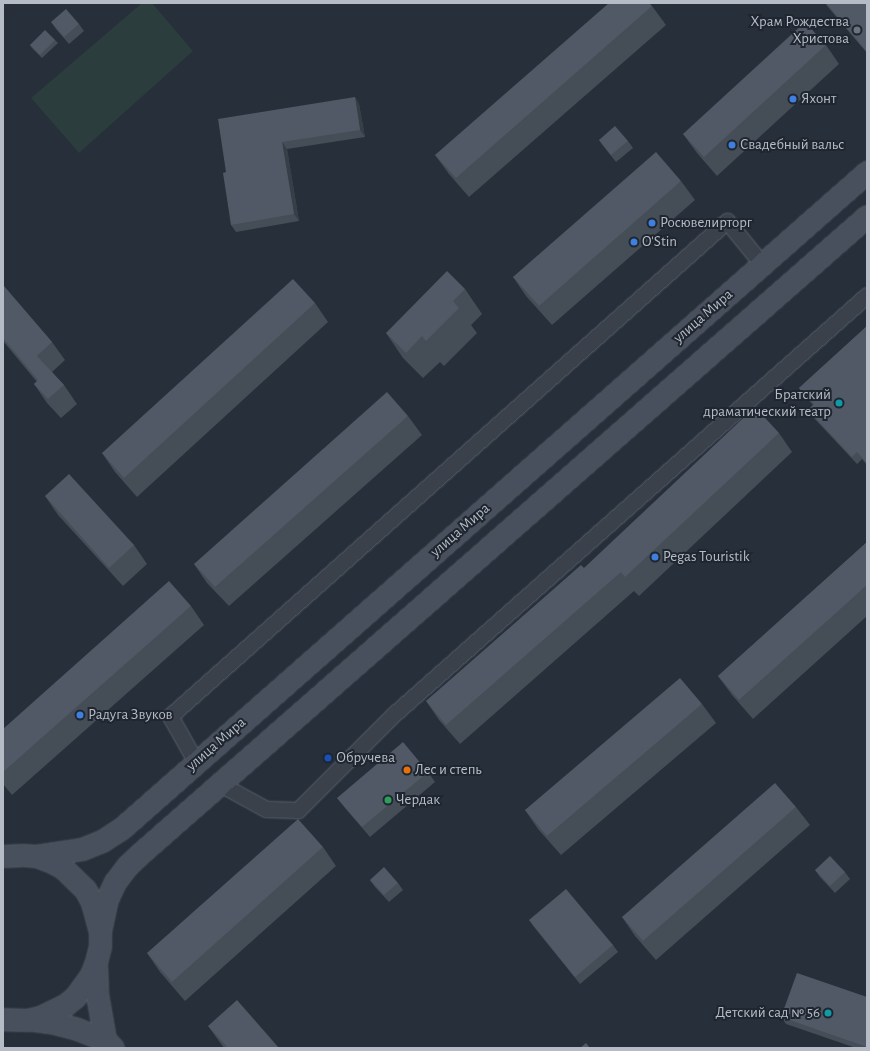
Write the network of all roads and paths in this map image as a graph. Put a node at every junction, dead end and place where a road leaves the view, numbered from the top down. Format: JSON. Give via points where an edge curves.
{"nodes":[{"id":1,"x":867,"y":172,"type":"edge"},
{"id":2,"x":867,"y":216,"type":"edge"},
{"id":3,"x":762,"y":264,"type":"junction"},
{"id":4,"x":867,"y":295,"type":"edge"},
{"id":5,"x":196,"y":762,"type":"junction"},
{"id":6,"x":220,"y":784,"type":"junction"},
{"id":7,"x":6,"y":855,"type":"edge"},
{"id":8,"x":36,"y":856,"type":"junction"},
{"id":9,"x":100,"y":930,"type":"junction"},
{"id":10,"x":96,"y":962,"type":"junction"},
{"id":11,"x":3,"y":1019,"type":"edge"},
{"id":12,"x":27,"y":1020,"type":"junction"},
{"id":13,"x":109,"y":1044,"type":"edge"}],
"edges":[{"from":1,"to":3,"type":"main road","name":"улица Мира"},
{"from":2,"to":6,"type":"main road"},
{"from":3,"to":5,"type":"main road","name":"улица Мира"},
{"from":3,"to":5,"type":"street","via":[[727,221],[170,716]]},
{"from":4,"to":6,"type":"street","via":[[393,715],[298,810],[266,809]]},
{"from":5,"to":8,"type":"main road","name":"улица Мира","via":[[122,828],[102,842],[82,849]]},
{"from":6,"to":9,"type":"main road","via":[[127,866],[107,899]]},
{"from":7,"to":8,"type":"main road"},
{"from":8,"to":9,"type":"main road","via":[[63,868],[85,889],[92,902]]},
{"from":9,"to":10,"type":"main road"},
{"from":10,"to":12,"type":"main road","via":[[84,986],[65,1005]]},
{"from":10,"to":13,"type":"main road","via":[[97,994]]},
{"from":11,"to":12,"type":"main road"},
{"from":12,"to":13,"type":"main road","via":[[56,1023],[77,1029]]}]}
